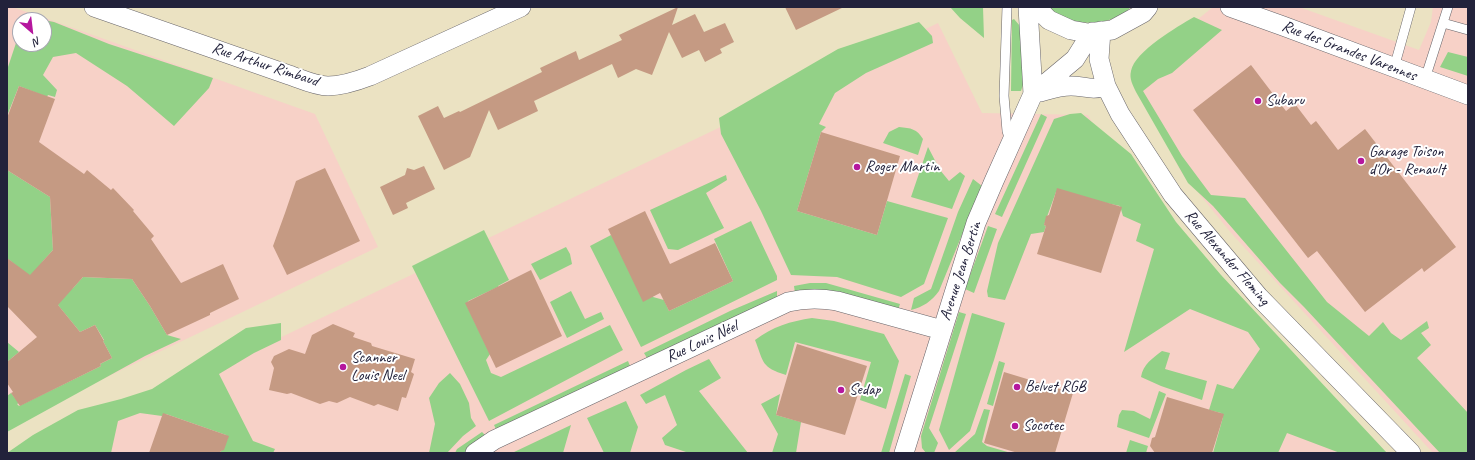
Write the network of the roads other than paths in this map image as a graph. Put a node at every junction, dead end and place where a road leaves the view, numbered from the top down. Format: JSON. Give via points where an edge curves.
{"nodes":[{"id":1,"x":94,"y":7,"type":"edge"},
{"id":2,"x":522,"y":7,"type":"edge"},
{"id":3,"x":1007,"y":7,"type":"edge"},
{"id":4,"x":1028,"y":7,"type":"edge"},
{"id":5,"x":1036,"y":7,"type":"edge"},
{"id":6,"x":1148,"y":7,"type":"edge"},
{"id":7,"x":1230,"y":7,"type":"edge"},
{"id":8,"x":1411,"y":7,"type":"edge"},
{"id":9,"x":1448,"y":7,"type":"edge"},
{"id":10,"x":1443,"y":23,"type":"junction"},
{"id":11,"x":1468,"y":30,"type":"edge"},
{"id":12,"x":1096,"y":32,"type":"junction"},
{"id":13,"x":1394,"y":68,"type":"junction"},
{"id":14,"x":1425,"y":79,"type":"junction"},
{"id":15,"x":1106,"y":86,"type":"junction"},
{"id":16,"x":1033,"y":94,"type":"junction"},
{"id":17,"x":1468,"y":95,"type":"edge"},
{"id":18,"x":1011,"y":144,"type":"junction"},
{"id":19,"x":942,"y":330,"type":"junction"},
{"id":20,"x":475,"y":453,"type":"edge"},
{"id":21,"x":904,"y":453,"type":"edge"},
{"id":22,"x":1411,"y":453,"type":"edge"}],
"edges":[{"from":1,"to":2,"type":"street","name":"Rue Arthur Rimbaud","via":[[315,84],[328,86],[370,76]]},
{"from":3,"to":18,"type":"lane","via":[[1004,96],[1007,131]]},
{"from":4,"to":16,"type":"street","name":"Avenue Jean Bertin"},
{"from":5,"to":12,"type":"street","via":[[1050,20],[1071,30]]},
{"from":6,"to":12,"type":"street","via":[[1143,13],[1112,30]]},
{"from":7,"to":13,"type":"street","name":"Rue des Grandes Varennes"},
{"from":8,"to":13,"type":"lane"},
{"from":9,"to":10,"type":"lane"},
{"from":10,"to":11,"type":"lane"},
{"from":10,"to":14,"type":"lane"},
{"from":12,"to":15,"type":"street","name":"Rue Alexander Fleming"},
{"from":12,"to":16,"type":"street","name":"Avenue Jean Bertin","via":[[1075,60]]},
{"from":13,"to":14,"type":"street","name":"Rue des Grandes Varennes"},
{"from":14,"to":17,"type":"street","name":"Rue des Grandes Varennes"},
{"from":15,"to":16,"type":"street","via":[[1096,89],[1058,86]]},
{"from":15,"to":22,"type":"street","name":"Rue Alexander Fleming","via":[[1120,114],[1173,195],[1259,297]]},
{"from":16,"to":18,"type":"street","name":"Avenue Jean Bertin"},
{"from":18,"to":19,"type":"street","name":"Avenue Jean Bertin","via":[[976,223]]},
{"from":19,"to":20,"type":"street","name":"Rue Louis Néel","via":[[837,301],[820,298],[788,302],[494,440]]},
{"from":19,"to":21,"type":"street","name":"Avenue Jean Bertin"}]}
